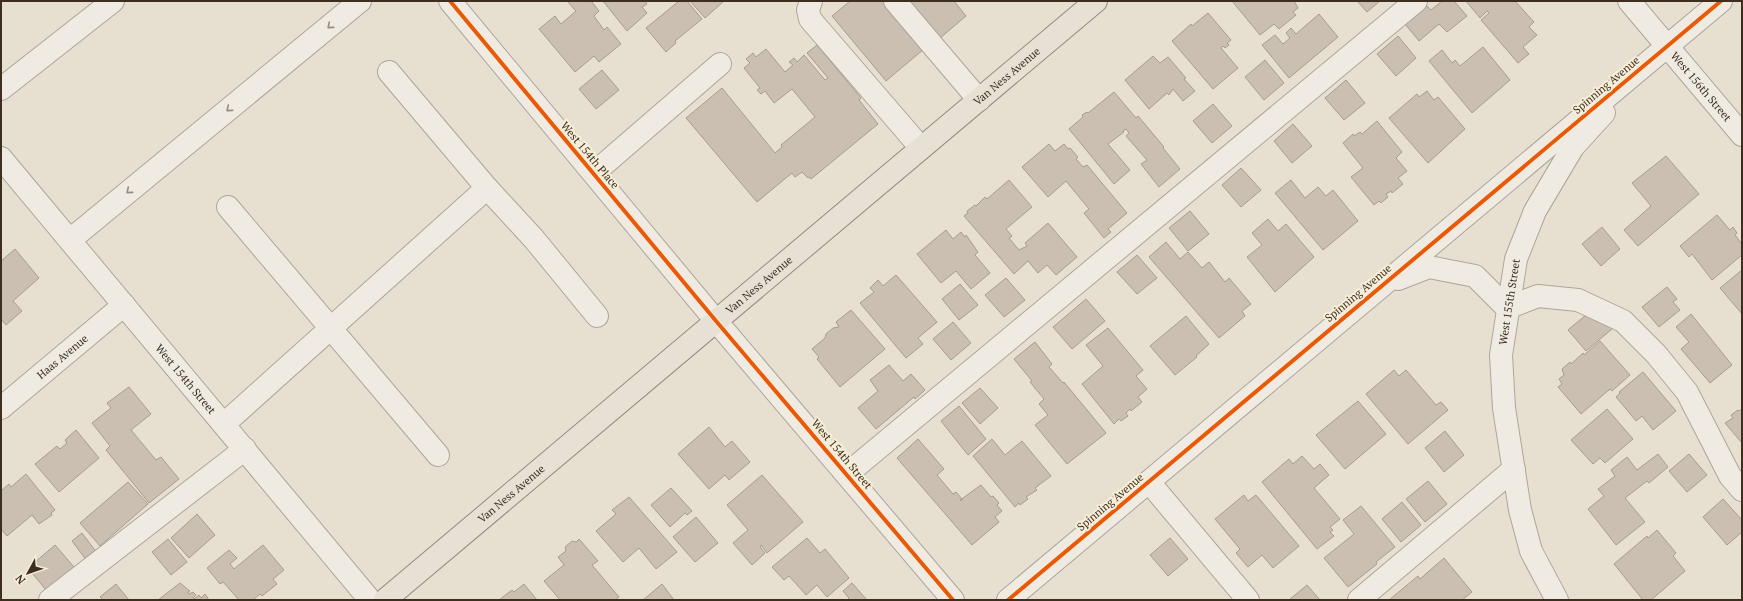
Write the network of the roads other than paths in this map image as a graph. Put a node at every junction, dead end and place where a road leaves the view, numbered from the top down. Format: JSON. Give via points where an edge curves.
{"nodes":[{"id":1,"x":113,"y":1,"type":"edge"},
{"id":2,"x":360,"y":1,"type":"edge"},
{"id":3,"x":811,"y":1,"type":"edge"},
{"id":4,"x":895,"y":1,"type":"edge"},
{"id":5,"x":1096,"y":1,"type":"edge"},
{"id":6,"x":1416,"y":1,"type":"edge"},
{"id":7,"x":1629,"y":1,"type":"edge"},
{"id":8,"x":1721,"y":1,"type":"edge"},
{"id":9,"x":1737,"y":1,"type":"edge"},
{"id":10,"x":458,"y":4,"type":"edge"},
{"id":11,"x":1667,"y":45,"type":"junction"},
{"id":12,"x":720,"y":64,"type":"dead end"},
{"id":13,"x":389,"y":72,"type":"dead end"},
{"id":14,"x":1,"y":89,"type":"edge"},
{"id":15,"x":979,"y":100,"type":"junction"},
{"id":16,"x":1742,"y":135,"type":"edge"},
{"id":17,"x":921,"y":148,"type":"junction"},
{"id":18,"x":1,"y":158,"type":"edge"},
{"id":19,"x":594,"y":173,"type":"junction"},
{"id":20,"x":487,"y":188,"type":"junction"},
{"id":21,"x":228,"y":207,"type":"dead end"},
{"id":22,"x":70,"y":240,"type":"junction"},
{"id":23,"x":1382,"y":285,"type":"junction"},
{"id":24,"x":124,"y":305,"type":"junction"},
{"id":25,"x":1507,"y":308,"type":"junction"},
{"id":26,"x":598,"y":316,"type":"dead end"},
{"id":27,"x":716,"y":320,"type":"junction"},
{"id":28,"x":330,"y":329,"type":"junction"},
{"id":29,"x":1,"y":408,"type":"edge"},
{"id":30,"x":224,"y":424,"type":"junction"},
{"id":31,"x":245,"y":449,"type":"junction"},
{"id":32,"x":438,"y":455,"type":"dead end"},
{"id":33,"x":1514,"y":469,"type":"junction"},
{"id":34,"x":847,"y":474,"type":"junction"},
{"id":35,"x":1149,"y":482,"type":"junction"},
{"id":36,"x":1742,"y":490,"type":"edge"},
{"id":37,"x":50,"y":600,"type":"edge"},
{"id":38,"x":370,"y":600,"type":"edge"},
{"id":39,"x":385,"y":600,"type":"edge"},
{"id":40,"x":953,"y":600,"type":"edge"},
{"id":41,"x":1008,"y":600,"type":"edge"},
{"id":42,"x":1248,"y":600,"type":"edge"},
{"id":43,"x":1359,"y":600,"type":"edge"},
{"id":44,"x":1556,"y":600,"type":"edge"}],
"edges":[{"from":1,"to":14,"type":"street"},
{"from":2,"to":22,"type":"street","one_way":true},
{"from":3,"to":17,"type":"street","via":[[808,10],[810,19]]},
{"from":4,"to":15,"type":"street"},
{"from":5,"to":15,"type":"main road","name":"Van Ness Avenue"},
{"from":6,"to":34,"type":"street"},
{"from":7,"to":11,"type":"street","name":"West 156th Street"},
{"from":8,"to":11,"type":"street","name":"Spinning Avenue"},
{"from":9,"to":11,"type":"street"},
{"from":10,"to":19,"type":"street","name":"West 154th Place"},
{"from":11,"to":16,"type":"street","name":"West 156th Street"},
{"from":11,"to":23,"type":"street","name":"Spinning Avenue"},
{"from":11,"to":25,"type":"street","name":"West 155th Street","via":[[1573,147],[1535,211],[1516,259]]},
{"from":12,"to":19,"type":"street"},
{"from":13,"to":20,"type":"street"},
{"from":15,"to":17,"type":"main road","name":"Van Ness Avenue"},
{"from":17,"to":27,"type":"main road","name":"Van Ness Avenue"},
{"from":18,"to":22,"type":"street","name":"West 154th Street"},
{"from":19,"to":27,"type":"street","name":"West 154th Place"},
{"from":20,"to":26,"type":"street","via":[[534,239]]},
{"from":20,"to":28,"type":"street"},
{"from":21,"to":28,"type":"street"},
{"from":22,"to":24,"type":"street","name":"West 154th Street"},
{"from":23,"to":25,"type":"street","via":[[1429,267],[1475,276]]},
{"from":23,"to":35,"type":"street","name":"Spinning Avenue"},
{"from":24,"to":29,"type":"street","name":"Haas Avenue"},
{"from":24,"to":30,"type":"street","name":"West 154th Street"},
{"from":25,"to":33,"type":"street","name":"West 155th Street","via":[[1500,355],[1504,408]]},
{"from":25,"to":36,"type":"street","via":[[1538,296],[1578,300],[1623,321],[1656,354],[1687,392],[1730,476]]},
{"from":27,"to":34,"type":"street","name":"West 154th Street"},
{"from":27,"to":39,"type":"main road","name":"Van Ness Avenue"},
{"from":28,"to":30,"type":"street"},
{"from":28,"to":32,"type":"street"},
{"from":30,"to":31,"type":"street","name":"West 154th Street"},
{"from":31,"to":37,"type":"street"},
{"from":31,"to":38,"type":"street","name":"West 154th Street"},
{"from":33,"to":43,"type":"street"},
{"from":33,"to":44,"type":"street","name":"West 155th Street","via":[[1520,510],[1531,550]]},
{"from":34,"to":40,"type":"street","name":"West 154th Street"},
{"from":35,"to":41,"type":"street","name":"Spinning Avenue"},
{"from":35,"to":42,"type":"street"}]}
